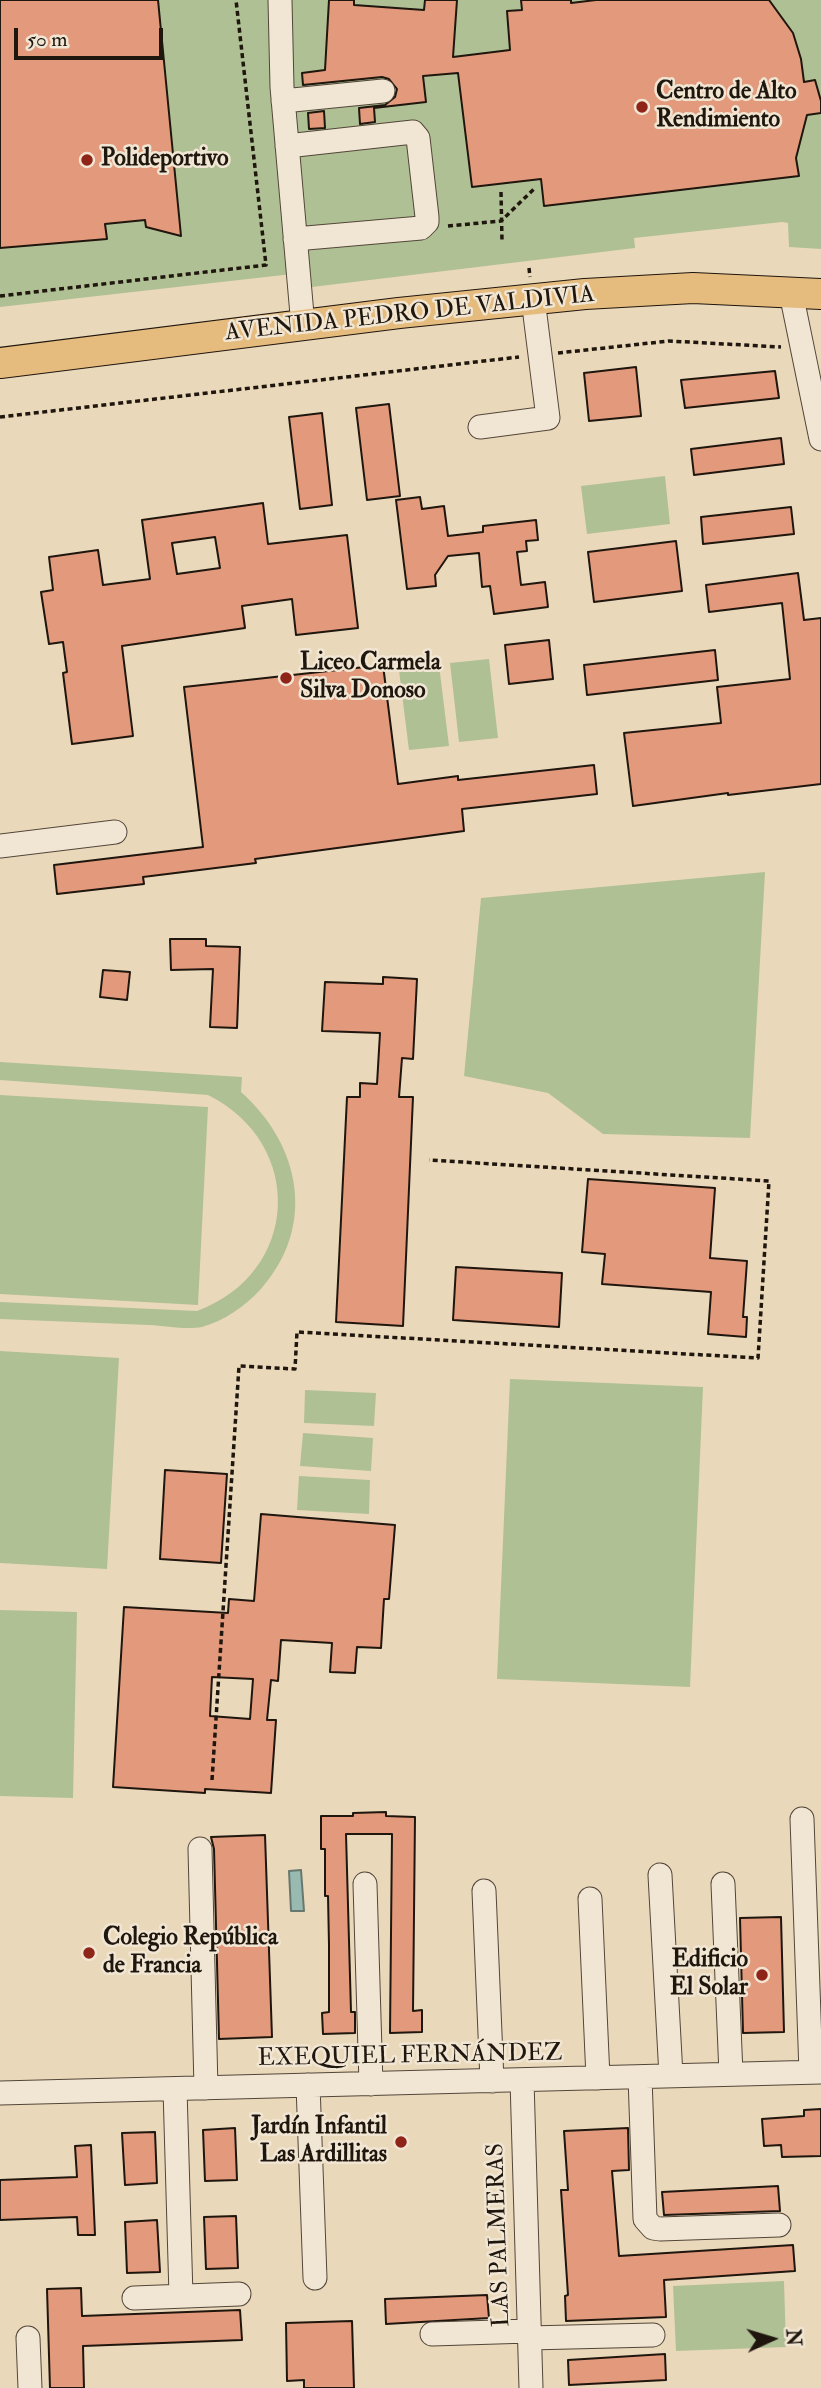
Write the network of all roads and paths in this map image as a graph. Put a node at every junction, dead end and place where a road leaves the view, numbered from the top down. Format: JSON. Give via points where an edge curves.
{"nodes":[{"id":1,"x":236,"y":0,"type":"edge"},
{"id":2,"x":280,"y":0,"type":"edge"},
{"id":3,"x":383,"y":91,"type":"dead end"},
{"id":4,"x":283,"y":101,"type":"junction"},
{"id":5,"x":287,"y":146,"type":"junction"},
{"id":6,"x":536,"y":187,"type":"dead end"},
{"id":7,"x":501,"y":192,"type":"dead end"},
{"id":8,"x":501,"y":221,"type":"junction"},
{"id":9,"x":425,"y":226,"type":"junction"},
{"id":10,"x":295,"y":239,"type":"junction"},
{"id":11,"x":502,"y":241,"type":"dead end"},
{"id":12,"x":792,"y":293,"type":"junction"},
{"id":13,"x":821,"y":294,"type":"edge"},
{"id":14,"x":0,"y":296,"type":"edge"},
{"id":15,"x":533,"y":299,"type":"junction"},
{"id":16,"x":303,"y":326,"type":"junction"},
{"id":17,"x":803,"y":349,"type":"junction"},
{"id":18,"x":540,"y":355,"type":"junction"},
{"id":19,"x":0,"y":363,"type":"edge"},
{"id":20,"x":0,"y":417,"type":"edge"},
{"id":21,"x":480,"y":427,"type":"dead end"},
{"id":22,"x":821,"y":439,"type":"edge"},
{"id":23,"x":115,"y":832,"type":"dead end"},
{"id":24,"x":0,"y":846,"type":"edge"},
{"id":25,"x":429,"y":1160,"type":"dead end"},
{"id":26,"x":212,"y":1780,"type":"dead end"},
{"id":27,"x":802,"y":1819,"type":"dead end"},
{"id":28,"x":200,"y":1849,"type":"dead end"},
{"id":29,"x":660,"y":1875,"type":"dead end"},
{"id":30,"x":365,"y":1884,"type":"dead end"},
{"id":31,"x":723,"y":1884,"type":"dead end"},
{"id":32,"x":484,"y":1891,"type":"dead end"},
{"id":33,"x":590,"y":1899,"type":"dead end"},
{"id":34,"x":816,"y":2072,"type":"edge"},
{"id":35,"x":731,"y":2074,"type":"junction"},
{"id":36,"x":671,"y":2076,"type":"junction"},
{"id":37,"x":640,"y":2077,"type":"junction"},
{"id":38,"x":598,"y":2078,"type":"junction"},
{"id":39,"x":522,"y":2080,"type":"junction"},
{"id":40,"x":492,"y":2081,"type":"junction"},
{"id":41,"x":371,"y":2084,"type":"junction"},
{"id":42,"x":308,"y":2085,"type":"junction"},
{"id":43,"x":206,"y":2088,"type":"junction"},
{"id":44,"x":175,"y":2089,"type":"junction"},
{"id":45,"x":0,"y":2093,"type":"edge"},
{"id":46,"x":779,"y":2225,"type":"dead end"},
{"id":47,"x":315,"y":2278,"type":"dead end"},
{"id":48,"x":239,"y":2294,"type":"dead end"},
{"id":49,"x":181,"y":2296,"type":"junction"},
{"id":50,"x":134,"y":2298,"type":"dead end"},
{"id":51,"x":432,"y":2334,"type":"dead end"},
{"id":52,"x":529,"y":2334,"type":"junction"},
{"id":53,"x":653,"y":2335,"type":"dead end"},
{"id":54,"x":28,"y":2338,"type":"dead end"},
{"id":55,"x":30,"y":2388,"type":"edge"},
{"id":56,"x":531,"y":2388,"type":"edge"}],
"edges":[{"from":1,"to":14,"type":"path","via":[[265,265]]},
{"from":2,"to":4,"type":"street"},
{"from":3,"to":4,"type":"street"},
{"from":4,"to":5,"type":"street"},
{"from":5,"to":9,"type":"street","via":[[413,132],[419,142]]},
{"from":5,"to":10,"type":"street"},
{"from":6,"to":8,"type":"path"},
{"from":7,"to":8,"type":"path"},
{"from":8,"to":9,"type":"path"},
{"from":8,"to":11,"type":"path"},
{"from":9,"to":10,"type":"street"},
{"from":10,"to":16,"type":"street"},
{"from":12,"to":13,"type":"main road","name":"AVENIDA PEDRO DE VALDIVIA"},
{"from":12,"to":15,"type":"main road","name":"AVENIDA PEDRO DE VALDIVIA","via":[[666,289]]},
{"from":12,"to":17,"type":"street"},
{"from":15,"to":16,"type":"main road","name":"AVENIDA PEDRO DE VALDIVIA"},
{"from":15,"to":18,"type":"street"},
{"from":16,"to":19,"type":"main road","name":"AVENIDA PEDRO DE VALDIVIA"},
{"from":17,"to":18,"type":"path","via":[[669,341]]},
{"from":17,"to":22,"type":"street"},
{"from":18,"to":20,"type":"path"},
{"from":18,"to":21,"type":"street","via":[[548,418]]},
{"from":23,"to":24,"type":"street"},
{"from":25,"to":26,"type":"path","via":[[769,1181],[758,1358],[297,1332],[295,1369],[240,1366]]},
{"from":27,"to":34,"type":"street"},
{"from":28,"to":43,"type":"street"},
{"from":29,"to":36,"type":"street"},
{"from":30,"to":41,"type":"street"},
{"from":31,"to":35,"type":"street"},
{"from":32,"to":40,"type":"street"},
{"from":33,"to":38,"type":"street"},
{"from":34,"to":35,"type":"street","name":"EXEQUIEL FERNÁNDEZ"},
{"from":35,"to":36,"type":"street","name":"EXEQUIEL FERNÁNDEZ"},
{"from":36,"to":37,"type":"street","name":"EXEQUIEL FERNÁNDEZ"},
{"from":37,"to":38,"type":"street","name":"EXEQUIEL FERNÁNDEZ"},
{"from":37,"to":46,"type":"street","via":[[645,2219],[649,2224],[660,2229]]},
{"from":38,"to":39,"type":"street","name":"EXEQUIEL FERNÁNDEZ"},
{"from":39,"to":40,"type":"street","name":"EXEQUIEL FERNÁNDEZ"},
{"from":39,"to":52,"type":"street","name":"LAS PALMERAS"},
{"from":40,"to":41,"type":"street","name":"EXEQUIEL FERNÁNDEZ"},
{"from":41,"to":42,"type":"street","name":"EXEQUIEL FERNÁNDEZ"},
{"from":42,"to":43,"type":"street","name":"EXEQUIEL FERNÁNDEZ"},
{"from":42,"to":47,"type":"street"},
{"from":43,"to":44,"type":"street","name":"EXEQUIEL FERNÁNDEZ"},
{"from":44,"to":45,"type":"street","name":"EXEQUIEL FERNÁNDEZ"},
{"from":44,"to":49,"type":"street"},
{"from":48,"to":49,"type":"street"},
{"from":49,"to":50,"type":"street"},
{"from":51,"to":52,"type":"street"},
{"from":52,"to":53,"type":"street"},
{"from":52,"to":56,"type":"street","name":"LAS PALMERAS"},
{"from":54,"to":55,"type":"street"}]}
